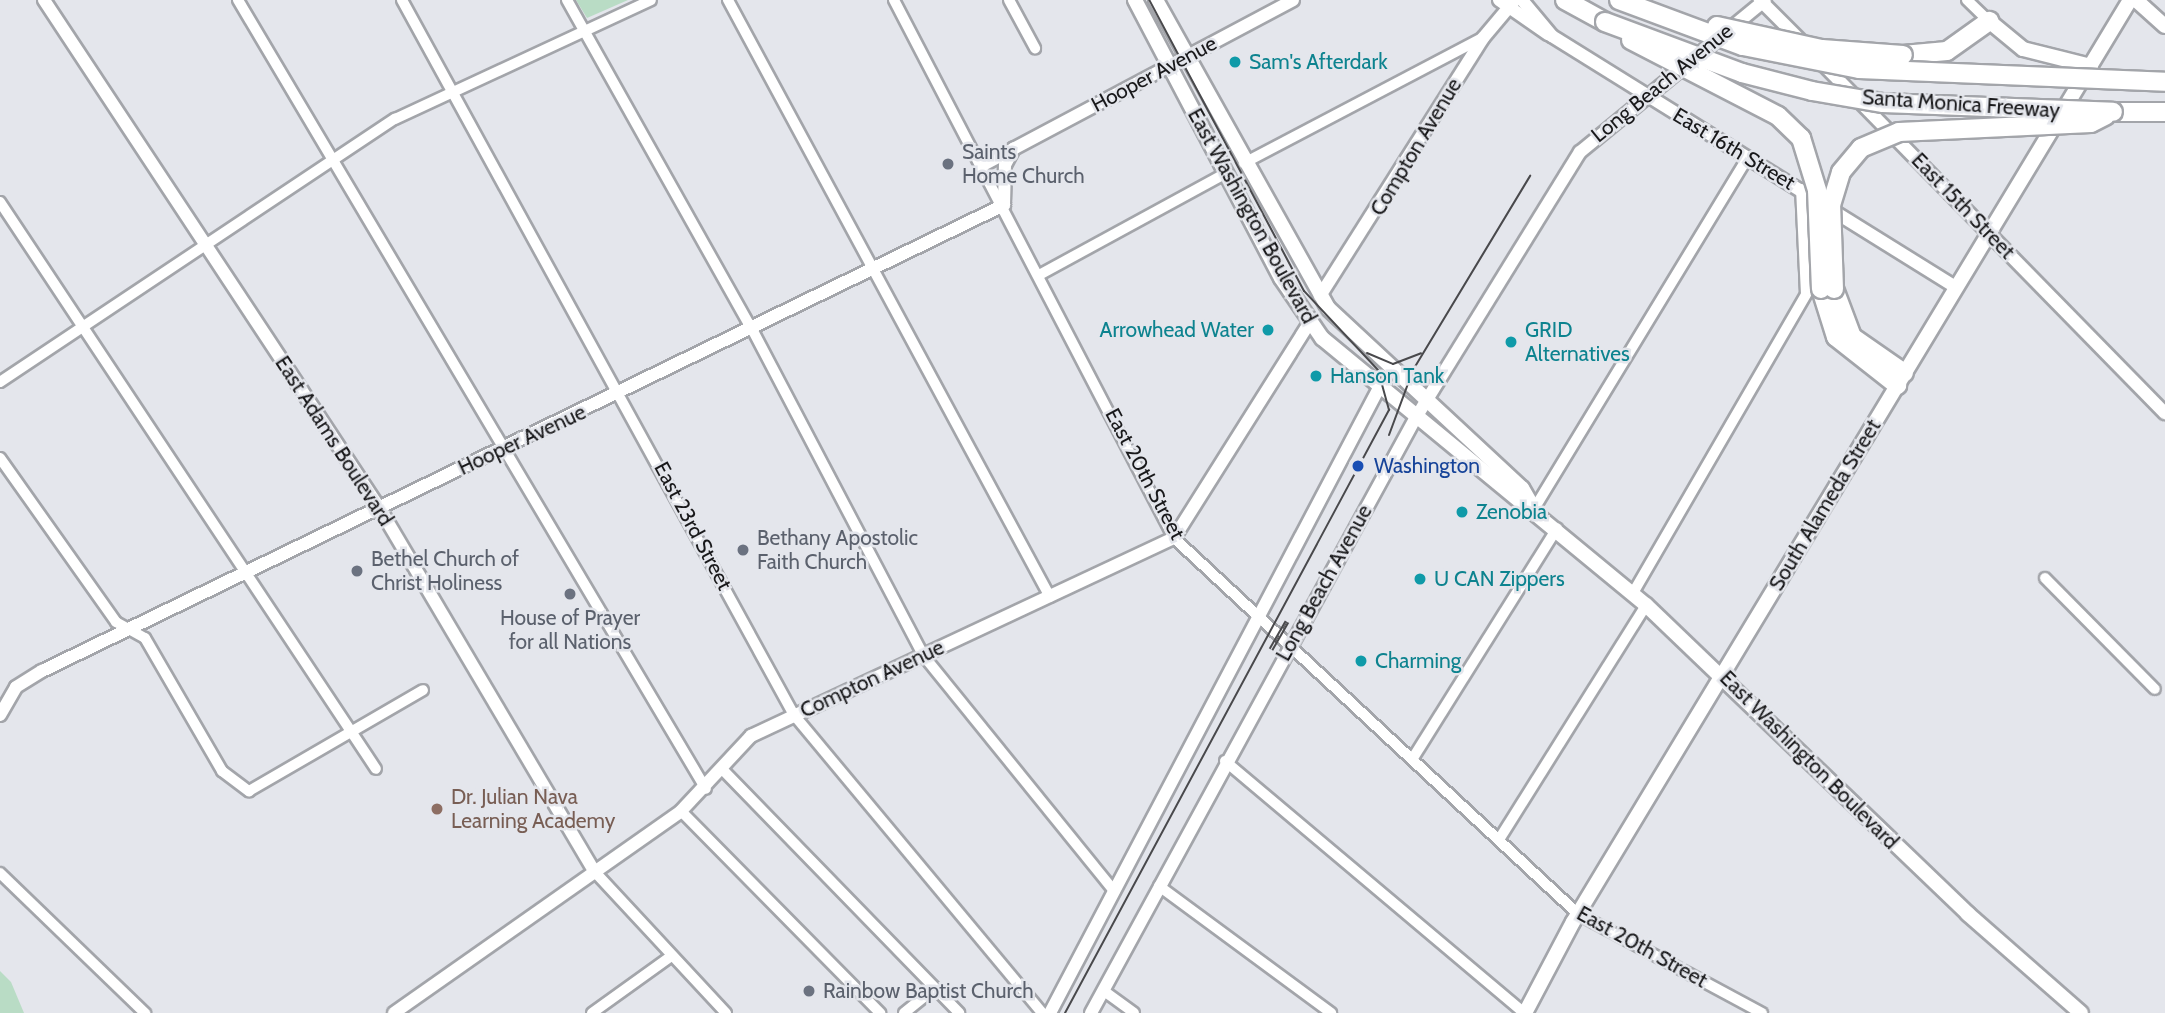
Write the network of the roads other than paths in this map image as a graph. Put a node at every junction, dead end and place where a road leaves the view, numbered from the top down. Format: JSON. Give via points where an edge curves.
{"nodes":[{"id":1,"x":44,"y":0,"type":"edge"},
{"id":2,"x":238,"y":0,"type":"edge"},
{"id":3,"x":402,"y":0,"type":"edge"},
{"id":4,"x":568,"y":0,"type":"edge"},
{"id":5,"x":651,"y":0,"type":"edge"},
{"id":6,"x":728,"y":0,"type":"edge"},
{"id":7,"x":894,"y":0,"type":"edge"},
{"id":8,"x":1009,"y":0,"type":"edge"},
{"id":9,"x":1135,"y":0,"type":"edge"},
{"id":10,"x":1156,"y":0,"type":"edge"},
{"id":11,"x":1522,"y":0,"type":"edge"},
{"id":12,"x":1550,"y":0,"type":"edge"},
{"id":13,"x":1565,"y":0,"type":"edge"},
{"id":14,"x":1619,"y":0,"type":"edge"},
{"id":15,"x":1634,"y":0,"type":"edge"},
{"id":16,"x":1968,"y":0,"type":"edge"},
{"id":17,"x":2130,"y":0,"type":"edge"},
{"id":18,"x":2136,"y":0,"type":"edge"},
{"id":19,"x":1763,"y":1,"type":"edge"},
{"id":20,"x":1287,"y":2,"type":"edge"},
{"id":21,"x":1507,"y":2,"type":"edge"},
{"id":22,"x":1598,"y":19,"type":"junction"},
{"id":23,"x":1989,"y":21,"type":"junction"},
{"id":24,"x":2165,"y":26,"type":"edge"},
{"id":25,"x":585,"y":32,"type":"junction"},
{"id":26,"x":1552,"y":36,"type":"junction"},
{"id":27,"x":1483,"y":37,"type":"junction"},
{"id":28,"x":1035,"y":48,"type":"dead end"},
{"id":29,"x":1186,"y":58,"type":"junction"},
{"id":30,"x":1170,"y":66,"type":"junction"},
{"id":31,"x":2091,"y":66,"type":"junction"},
{"id":32,"x":2165,"y":82,"type":"edge"},
{"id":33,"x":454,"y":93,"type":"junction"},
{"id":34,"x":1643,"y":94,"type":"junction"},
{"id":35,"x":2113,"y":112,"type":"junction"},
{"id":36,"x":2165,"y":112,"type":"edge"},
{"id":37,"x":1014,"y":148,"type":"junction"},
{"id":38,"x":334,"y":156,"type":"junction"},
{"id":39,"x":1748,"y":157,"type":"junction"},
{"id":40,"x":1244,"y":163,"type":"junction"},
{"id":41,"x":983,"y":165,"type":"junction"},
{"id":42,"x":1226,"y":173,"type":"junction"},
{"id":43,"x":1801,"y":189,"type":"junction"},
{"id":44,"x":0,"y":202,"type":"edge"},
{"id":45,"x":1004,"y":205,"type":"junction"},
{"id":46,"x":1989,"y":234,"type":"junction"},
{"id":47,"x":204,"y":244,"type":"junction"},
{"id":48,"x":877,"y":268,"type":"junction"},
{"id":49,"x":1041,"y":274,"type":"junction"},
{"id":50,"x":1956,"y":287,"type":"junction"},
{"id":51,"x":1827,"y":289,"type":"junction"},
{"id":52,"x":1320,"y":296,"type":"junction"},
{"id":53,"x":1309,"y":324,"type":"junction"},
{"id":54,"x":85,"y":327,"type":"junction"},
{"id":55,"x":752,"y":329,"type":"junction"},
{"id":56,"x":1901,"y":379,"type":"junction"},
{"id":57,"x":0,"y":382,"type":"edge"},
{"id":58,"x":1411,"y":389,"type":"junction"},
{"id":59,"x":623,"y":393,"type":"junction"},
{"id":60,"x":1377,"y":393,"type":"junction"},
{"id":61,"x":1426,"y":403,"type":"junction"},
{"id":62,"x":2165,"y":413,"type":"edge"},
{"id":63,"x":1415,"y":419,"type":"junction"},
{"id":64,"x":506,"y":448,"type":"junction"},
{"id":65,"x":0,"y":458,"type":"edge"},
{"id":66,"x":380,"y":509,"type":"junction"},
{"id":67,"x":1534,"y":509,"type":"junction"},
{"id":68,"x":1558,"y":528,"type":"junction"},
{"id":69,"x":1174,"y":538,"type":"junction"},
{"id":70,"x":249,"y":573,"type":"junction"},
{"id":71,"x":2045,"y":578,"type":"dead end"},
{"id":72,"x":1633,"y":593,"type":"junction"},
{"id":73,"x":1050,"y":597,"type":"junction"},
{"id":74,"x":1646,"y":605,"type":"junction"},
{"id":75,"x":1260,"y":618,"type":"junction"},
{"id":76,"x":131,"y":630,"type":"junction"},
{"id":77,"x":1289,"y":645,"type":"junction"},
{"id":78,"x":923,"y":655,"type":"junction"},
{"id":79,"x":1723,"y":674,"type":"junction"},
{"id":80,"x":2155,"y":689,"type":"dead end"},
{"id":81,"x":423,"y":690,"type":"dead end"},
{"id":82,"x":0,"y":715,"type":"edge"},
{"id":83,"x":794,"y":715,"type":"junction"},
{"id":84,"x":349,"y":733,"type":"junction"},
{"id":85,"x":1413,"y":758,"type":"junction"},
{"id":86,"x":1225,"y":761,"type":"junction"},
{"id":87,"x":376,"y":769,"type":"dead end"},
{"id":88,"x":723,"y":770,"type":"junction"},
{"id":89,"x":706,"y":789,"type":"junction"},
{"id":90,"x":681,"y":811,"type":"junction"},
{"id":91,"x":1500,"y":838,"type":"junction"},
{"id":92,"x":594,"y":871,"type":"junction"},
{"id":93,"x":0,"y":873,"type":"edge"},
{"id":94,"x":1159,"y":886,"type":"junction"},
{"id":95,"x":1115,"y":891,"type":"junction"},
{"id":96,"x":1578,"y":914,"type":"junction"},
{"id":97,"x":670,"y":957,"type":"junction"},
{"id":98,"x":934,"y":989,"type":"junction"},
{"id":99,"x":1104,"y":991,"type":"junction"},
{"id":100,"x":145,"y":1013,"type":"edge"},
{"id":101,"x":394,"y":1013,"type":"edge"},
{"id":102,"x":592,"y":1013,"type":"edge"},
{"id":103,"x":726,"y":1013,"type":"edge"},
{"id":104,"x":880,"y":1013,"type":"edge"},
{"id":105,"x":904,"y":1013,"type":"edge"},
{"id":106,"x":960,"y":1013,"type":"edge"},
{"id":107,"x":1042,"y":1013,"type":"edge"},
{"id":108,"x":1049,"y":1013,"type":"edge"},
{"id":109,"x":1091,"y":1013,"type":"edge"},
{"id":110,"x":1134,"y":1013,"type":"edge"},
{"id":111,"x":1331,"y":1013,"type":"edge"},
{"id":112,"x":1525,"y":1013,"type":"edge"},
{"id":113,"x":1762,"y":1013,"type":"edge"},
{"id":114,"x":2081,"y":1013,"type":"edge"}],
"edges":[{"from":1,"to":47,"type":"street","name":"East Adams Boulevard"},
{"from":2,"to":38,"type":"street"},
{"from":3,"to":33,"type":"street","name":"East 23rd Street"},
{"from":4,"to":25,"type":"street"},
{"from":5,"to":25,"type":"street"},
{"from":6,"to":48,"type":"street"},
{"from":7,"to":41,"type":"street","name":"East 20th Street"},
{"from":8,"to":28,"type":"street"},
{"from":9,"to":30,"type":"main road","name":"East Washington Boulevard"},
{"from":10,"to":29,"type":"main road","name":"East Washington Boulevard"},
{"from":11,"to":26,"type":"street","name":"East 16th Street"},
{"from":12,"to":22,"type":"highway"},
{"from":13,"to":22,"type":"highway","name":"Santa Monica Freeway"},
{"from":14,"to":32,"type":"highway","name":"Santa Monica Freeway","bridge":true,"via":[[1743,46],[1859,69]]},
{"from":15,"to":23,"type":"highway","bridge":true,"via":[[1754,36],[1903,55],[1947,51]]},
{"from":16,"to":23,"type":"street"},
{"from":17,"to":31,"type":"main road","name":"South Alameda Street"},
{"from":18,"to":24,"type":"main road"},
{"from":19,"to":34,"type":"street","name":"Long Beach Avenue"},
{"from":19,"to":46,"type":"street","name":"East 15th Street"},
{"from":20,"to":29,"type":"street","name":"Hooper Avenue"},
{"from":21,"to":26,"type":"street"},
{"from":21,"to":27,"type":"street","name":"Compton Avenue"},
{"from":22,"to":35,"type":"highway","name":"Santa Monica Freeway","bridge":true,"via":[[1742,73],[1883,103]]},
{"from":22,"to":51,"type":"highway","bridge":true,"via":[[1654,57],[1791,125],[1812,160]]},
{"from":23,"to":31,"type":"main road","via":[[2023,49]]},
{"from":25,"to":33,"type":"street"},
{"from":25,"to":55,"type":"street"},
{"from":26,"to":34,"type":"street","name":"East 16th Street"},
{"from":27,"to":40,"type":"street"},
{"from":27,"to":52,"type":"street","name":"Compton Avenue"},
{"from":29,"to":30,"type":"street","name":"Hooper Avenue"},
{"from":29,"to":40,"type":"main road","name":"East Washington Boulevard"},
{"from":30,"to":37,"type":"street","name":"Hooper Avenue"},
{"from":30,"to":42,"type":"main road","name":"East Washington Boulevard"},
{"from":31,"to":46,"type":"main road","name":"South Alameda Street"},
{"from":33,"to":38,"type":"street"},
{"from":33,"to":59,"type":"street","name":"East 23rd Street"},
{"from":34,"to":39,"type":"street","name":"East 16th Street"},
{"from":34,"to":61,"type":"street","name":"Long Beach Avenue","via":[[1580,152]]},
{"from":35,"to":36,"type":"highway","name":"Santa Monica Freeway"},
{"from":35,"to":51,"type":"highway","bridge":true,"via":[[2091,123],[1899,132],[1861,148],[1833,193]]},
{"from":37,"to":41,"type":"street","name":"Hooper Avenue"},
{"from":37,"to":45,"type":"street","via":[[1005,165]]},
{"from":38,"to":47,"type":"street"},
{"from":38,"to":64,"type":"street"},
{"from":39,"to":43,"type":"street","name":"East 16th Street"},
{"from":39,"to":67,"type":"street"},
{"from":40,"to":52,"type":"main road","name":"East Washington Boulevard"},
{"from":41,"to":45,"type":"street","name":"East 20th Street"},
{"from":42,"to":49,"type":"street"},
{"from":42,"to":53,"type":"main road","name":"East Washington Boulevard"},
{"from":43,"to":50,"type":"street","name":"East 16th Street"},
{"from":43,"to":72,"type":"street","via":[[1806,294]]},
{"from":44,"to":54,"type":"street"},
{"from":45,"to":48,"type":"street","name":"Hooper Avenue"},
{"from":45,"to":49,"type":"street","name":"East 20th Street"},
{"from":46,"to":50,"type":"main road","name":"South Alameda Street"},
{"from":46,"to":62,"type":"street","name":"East 15th Street"},
{"from":47,"to":54,"type":"street"},
{"from":47,"to":66,"type":"street","name":"East Adams Boulevard"},
{"from":48,"to":55,"type":"street","name":"Hooper Avenue"},
{"from":48,"to":73,"type":"street"},
{"from":49,"to":69,"type":"street","name":"East 20th Street"},
{"from":50,"to":56,"type":"main road","name":"South Alameda Street"},
{"from":51,"to":56,"type":"highway","via":[[1852,337]]},
{"from":52,"to":58,"type":"main road","name":"East Washington Boulevard"},
{"from":53,"to":60,"type":"main road","name":"East Washington Boulevard"},
{"from":53,"to":69,"type":"street"},
{"from":54,"to":57,"type":"street"},
{"from":54,"to":70,"type":"street"},
{"from":55,"to":59,"type":"street","name":"Hooper Avenue"},
{"from":55,"to":78,"type":"street"},
{"from":56,"to":79,"type":"main road","name":"South Alameda Street"},
{"from":58,"to":60,"type":"main road","via":[[1392,381]]},
{"from":58,"to":61,"type":"main road","name":"East Washington Boulevard"},
{"from":59,"to":64,"type":"street","name":"Hooper Avenue"},
{"from":59,"to":83,"type":"street","name":"East 23rd Street"},
{"from":60,"to":63,"type":"main road","name":"East Washington Boulevard"},
{"from":60,"to":75,"type":"street","name":"Long Beach Avenue"},
{"from":61,"to":63,"type":"street","name":"Long Beach Avenue"},
{"from":61,"to":67,"type":"main road","name":"East Washington Boulevard","via":[[1522,488]]},
{"from":63,"to":67,"type":"main road","name":"East Washington Boulevard","via":[[1514,500]]},
{"from":63,"to":77,"type":"street","name":"Long Beach Avenue"},
{"from":64,"to":66,"type":"street","name":"Hooper Avenue"},
{"from":64,"to":89,"type":"street"},
{"from":65,"to":76,"type":"street","via":[[116,622]]},
{"from":66,"to":70,"type":"street","name":"Hooper Avenue"},
{"from":66,"to":92,"type":"street","name":"East Adams Boulevard"},
{"from":67,"to":68,"type":"main road","name":"East Washington Boulevard"},
{"from":68,"to":72,"type":"main road","name":"East Washington Boulevard"},
{"from":68,"to":85,"type":"street"},
{"from":69,"to":73,"type":"street","name":"Compton Avenue"},
{"from":69,"to":75,"type":"street","name":"East 20th Street"},
{"from":70,"to":76,"type":"street","name":"Hooper Avenue"},
{"from":70,"to":84,"type":"street"},
{"from":71,"to":80,"type":"street"},
{"from":72,"to":74,"type":"main road","name":"East Washington Boulevard"},
{"from":73,"to":78,"type":"street","name":"Compton Avenue"},
{"from":74,"to":79,"type":"main road","name":"East Washington Boulevard"},
{"from":74,"to":91,"type":"street"},
{"from":75,"to":77,"type":"street","name":"East 20th Street"},
{"from":75,"to":95,"type":"street","name":"Long Beach Avenue"},
{"from":76,"to":82,"type":"street","name":"Hooper Avenue","via":[[24,681]]},
{"from":76,"to":84,"type":"street","via":[[145,638],[222,771],[249,791]]},
{"from":77,"to":85,"type":"street","name":"East 20th Street"},
{"from":77,"to":86,"type":"street","name":"Long Beach Avenue"},
{"from":78,"to":83,"type":"street","name":"Compton Avenue"},
{"from":78,"to":95,"type":"street"},
{"from":79,"to":96,"type":"main road","name":"South Alameda Street"},
{"from":79,"to":114,"type":"main road","name":"East Washington Boulevard","via":[[1968,914]]},
{"from":81,"to":84,"type":"street"},
{"from":83,"to":88,"type":"street","name":"Compton Avenue","via":[[751,736]]},
{"from":83,"to":107,"type":"street","name":"East 23rd Street"},
{"from":84,"to":87,"type":"street"},
{"from":85,"to":91,"type":"street","name":"East 20th Street"},
{"from":86,"to":94,"type":"street","name":"Long Beach Avenue"},
{"from":86,"to":112,"type":"street"},
{"from":88,"to":89,"type":"street","name":"Compton Avenue"},
{"from":88,"to":98,"type":"street"},
{"from":89,"to":90,"type":"street","name":"Compton Avenue"},
{"from":90,"to":92,"type":"street","name":"Compton Avenue"},
{"from":90,"to":104,"type":"street"},
{"from":91,"to":96,"type":"street","name":"East 20th Street"},
{"from":92,"to":97,"type":"street","name":"East Adams Boulevard"},
{"from":92,"to":101,"type":"street","name":"Compton Avenue"},
{"from":93,"to":100,"type":"street"},
{"from":94,"to":99,"type":"street","name":"Long Beach Avenue"},
{"from":94,"to":111,"type":"street"},
{"from":95,"to":108,"type":"street","name":"Long Beach Avenue"},
{"from":96,"to":112,"type":"main road","name":"South Alameda Street"},
{"from":96,"to":113,"type":"street","name":"East 20th Street"},
{"from":97,"to":102,"type":"street"},
{"from":97,"to":103,"type":"street","name":"East Adams Boulevard"},
{"from":98,"to":105,"type":"street"},
{"from":98,"to":106,"type":"street"},
{"from":99,"to":109,"type":"street","name":"Long Beach Avenue"},
{"from":99,"to":110,"type":"street"}]}
